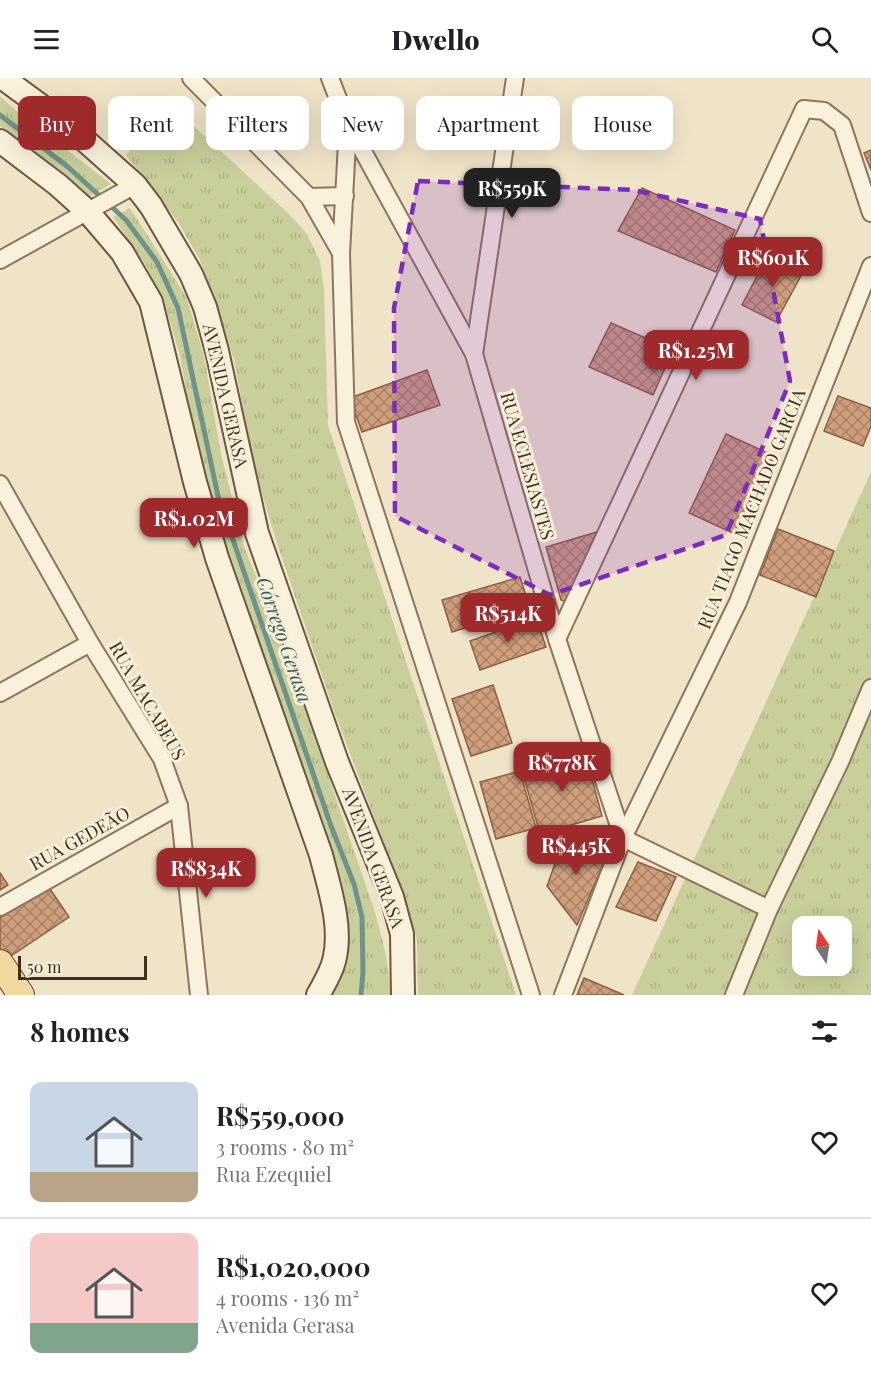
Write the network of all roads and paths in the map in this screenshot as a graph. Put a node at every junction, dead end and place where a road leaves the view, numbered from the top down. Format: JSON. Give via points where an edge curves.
{"nodes":[{"id":1,"x":3,"y":78,"type":"edge"},
{"id":2,"x":191,"y":78,"type":"edge"},
{"id":3,"x":330,"y":78,"type":"edge"},
{"id":4,"x":502,"y":78,"type":"edge"},
{"id":5,"x":515,"y":78,"type":"edge"},
{"id":6,"x":337,"y":96,"type":"edge"},
{"id":7,"x":512,"y":96,"type":"edge"},
{"id":8,"x":513,"y":96,"type":"edge"},
{"id":9,"x":0,"y":141,"type":"edge"},
{"id":10,"x":347,"y":150,"type":"edge"},
{"id":11,"x":362,"y":150,"type":"edge"},
{"id":12,"x":505,"y":150,"type":"edge"},
{"id":13,"x":127,"y":190,"type":"junction"},
{"id":14,"x":345,"y":196,"type":"junction"},
{"id":15,"x":309,"y":197,"type":"junction"},
{"id":16,"x":93,"y":209,"type":"junction"},
{"id":17,"x":871,"y":213,"type":"edge"},
{"id":18,"x":341,"y":253,"type":"junction"},
{"id":19,"x":0,"y":260,"type":"edge"},
{"id":20,"x":871,"y":266,"type":"edge"},
{"id":21,"x":474,"y":354,"type":"junction"},
{"id":22,"x":0,"y":484,"type":"edge"},
{"id":23,"x":557,"y":639,"type":"junction"},
{"id":24,"x":90,"y":643,"type":"junction"},
{"id":25,"x":871,"y":688,"type":"edge"},
{"id":26,"x":0,"y":693,"type":"edge"},
{"id":27,"x":178,"y":806,"type":"junction"},
{"id":28,"x":623,"y":837,"type":"junction"},
{"id":29,"x":0,"y":907,"type":"edge"},
{"id":30,"x":768,"y":909,"type":"junction"},
{"id":31,"x":0,"y":963,"type":"edge"},
{"id":32,"x":21,"y":995,"type":"edge"},
{"id":33,"x":199,"y":995,"type":"edge"},
{"id":34,"x":318,"y":995,"type":"edge"},
{"id":35,"x":403,"y":995,"type":"edge"},
{"id":36,"x":531,"y":995,"type":"edge"},
{"id":37,"x":563,"y":995,"type":"edge"},
{"id":38,"x":734,"y":995,"type":"edge"}],
"edges":[{"from":1,"to":13,"type":"main road","name":"AVENIDA GERASA","via":[[71,128]]},
{"from":2,"to":15,"type":"street"},
{"from":3,"to":6,"type":"street","name":"RUA ECLESIASTES"},
{"from":4,"to":7,"type":"street"},
{"from":5,"to":8,"type":"street"},
{"from":9,"to":16,"type":"main road"},
{"from":10,"to":14,"type":"street","name":"RUA ECLESIASTES"},
{"from":11,"to":21,"type":"street","name":"RUA ECLESIASTES"},
{"from":12,"to":21,"type":"street"},
{"from":13,"to":16,"type":"street"},
{"from":13,"to":35,"type":"main road","name":"AVENIDA GERASA","via":[[177,248],[205,307],[257,533],[337,762],[392,897],[402,934]]},
{"from":14,"to":15,"type":"street"},
{"from":14,"to":18,"type":"street","name":"RUA ECLESIASTES"},
{"from":15,"to":18,"type":"street"},
{"from":16,"to":19,"type":"street"},
{"from":16,"to":34,"type":"main road","via":[[151,302],[195,482],[218,558],[321,855],[337,939],[334,961]]},
{"from":17,"to":23,"type":"street","via":[[842,125],[824,111],[804,109]]},
{"from":18,"to":36,"type":"street","name":"RUA ECLESIASTES","via":[[346,422]]},
{"from":20,"to":28,"type":"street","name":"RUA TIAGO MACHADO GARCIA","via":[[738,602]]},
{"from":21,"to":23,"type":"street","name":"RUA ECLESIASTES"},
{"from":22,"to":24,"type":"street","name":"RUA MACABEUS"},
{"from":23,"to":28,"type":"street","name":"RUA ECLESIASTES"},
{"from":24,"to":26,"type":"street"},
{"from":24,"to":27,"type":"street","name":"RUA MACABEUS","via":[[162,759]]},
{"from":25,"to":30,"type":"street","via":[[840,762]]},
{"from":27,"to":29,"type":"street","name":"RUA GEDEÃO"},
{"from":27,"to":33,"type":"street","name":"RUA MACABEUS"},
{"from":28,"to":30,"type":"street"},
{"from":28,"to":37,"type":"street","name":"RUA TIAGO MACHADO GARCIA"},
{"from":30,"to":38,"type":"street"},
{"from":31,"to":32,"type":"main road"}]}
